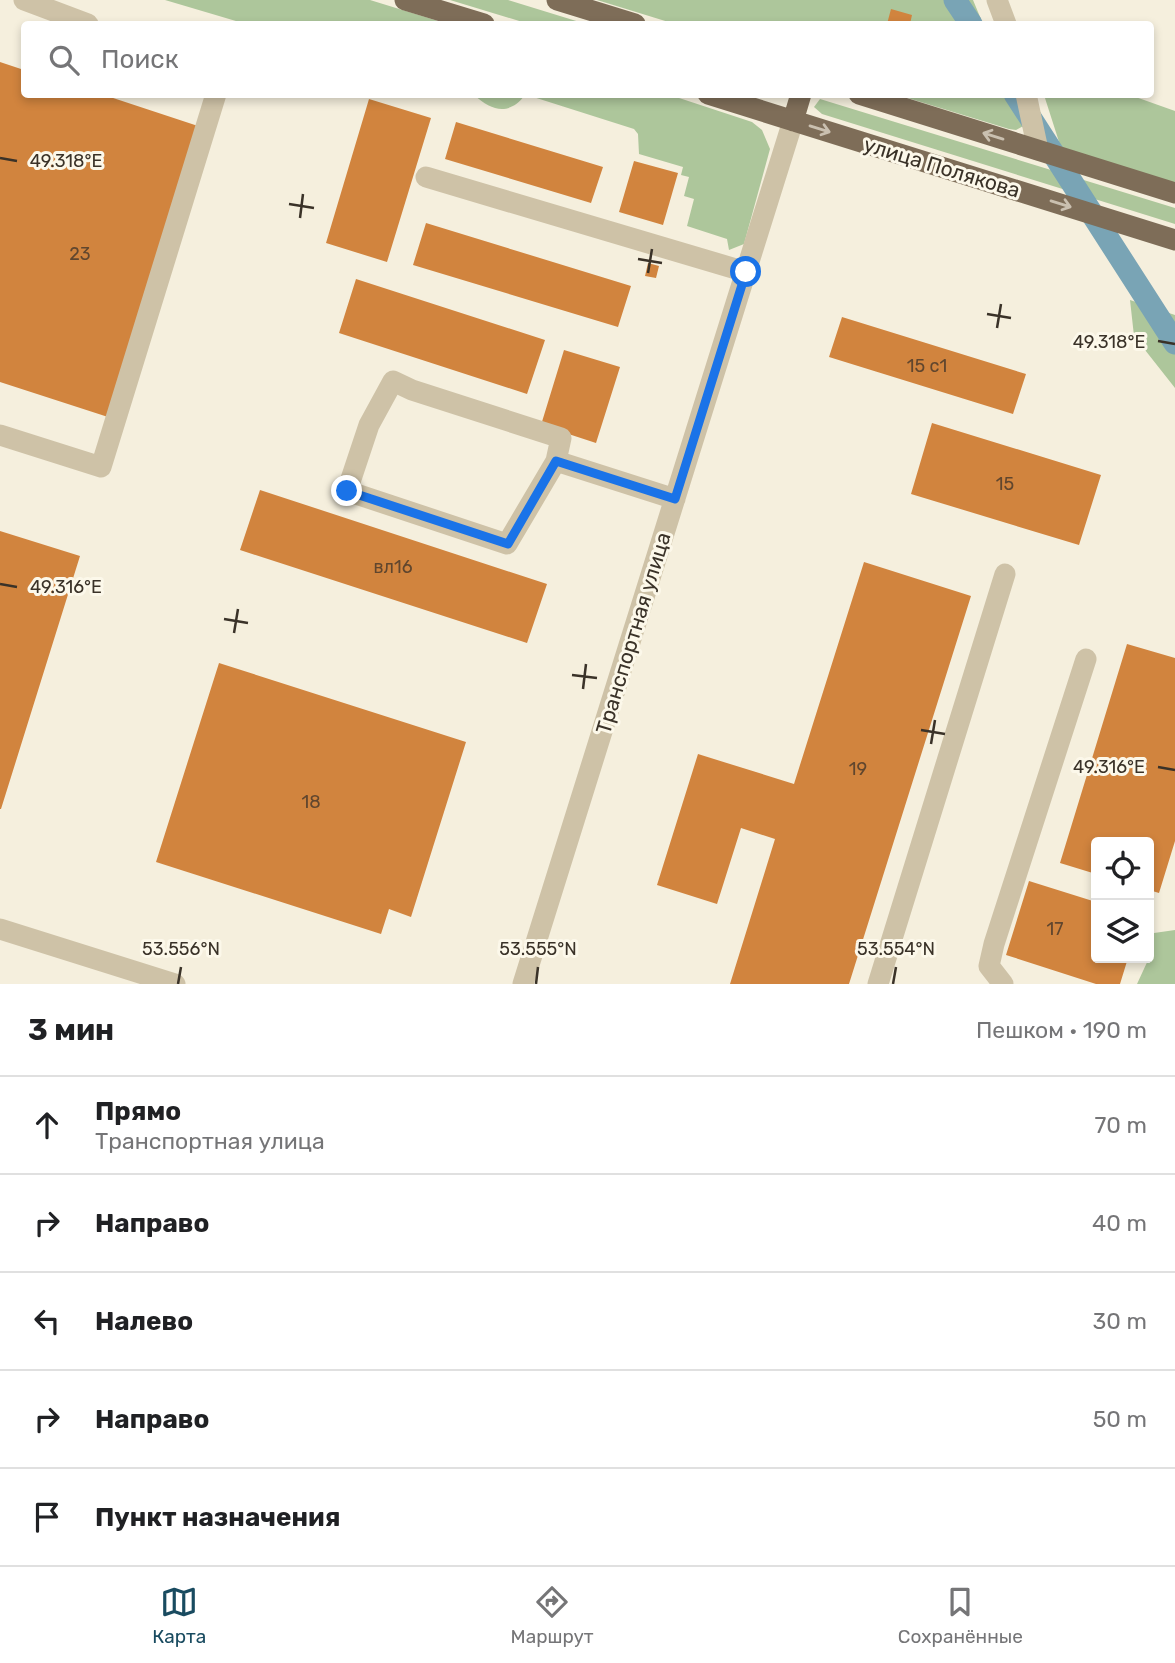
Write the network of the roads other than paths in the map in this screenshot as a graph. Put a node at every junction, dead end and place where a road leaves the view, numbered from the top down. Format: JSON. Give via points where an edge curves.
{"nodes":[{"id":1,"x":23,"y":0,"type":"edge"},
{"id":2,"x":405,"y":0,"type":"edge"},
{"id":3,"x":558,"y":0,"type":"edge"},
{"id":4,"x":997,"y":0,"type":"edge"},
{"id":5,"x":80,"y":21,"type":"edge"},
{"id":6,"x":474,"y":21,"type":"edge"},
{"id":7,"x":625,"y":21,"type":"edge"},
{"id":8,"x":1005,"y":21,"type":"edge"},
{"id":9,"x":215,"y":98,"type":"edge"},
{"id":10,"x":721,"y":98,"type":"edge"},
{"id":11,"x":801,"y":98,"type":"edge"},
{"id":12,"x":872,"y":98,"type":"edge"},
{"id":13,"x":1027,"y":98,"type":"edge"},
{"id":14,"x":793,"y":121,"type":"junction"},
{"id":15,"x":1038,"y":150,"type":"junction"},
{"id":16,"x":426,"y":177,"type":"dead end"},
{"id":17,"x":1175,"y":193,"type":"edge"},
{"id":18,"x":1175,"y":240,"type":"edge"},
{"id":19,"x":746,"y":272,"type":"junction"},
{"id":20,"x":0,"y":435,"type":"edge"},
{"id":21,"x":556,"y":461,"type":"junction"},
{"id":22,"x":675,"y":499,"type":"junction"},
{"id":23,"x":1005,"y":574,"type":"dead end"},
{"id":24,"x":1086,"y":659,"type":"dead end"},
{"id":25,"x":0,"y":929,"type":"edge"},
{"id":26,"x":175,"y":984,"type":"edge"},
{"id":27,"x":523,"y":984,"type":"edge"},
{"id":28,"x":878,"y":984,"type":"edge"},
{"id":29,"x":1003,"y":984,"type":"edge"}],
"edges":[{"from":1,"to":5,"type":"street"},
{"from":2,"to":6,"type":"main road"},
{"from":3,"to":7,"type":"main road"},
{"from":4,"to":8,"type":"street"},
{"from":9,"to":20,"type":"street","via":[[101,467]]},
{"from":10,"to":14,"type":"main road","name":"улица Полякова"},
{"from":11,"to":14,"type":"main road"},
{"from":15,"to":12,"type":"main road","one_way":true},
{"from":13,"to":15,"type":"street"},
{"from":14,"to":18,"type":"main road","name":"улица Полякова","one_way":true},
{"from":14,"to":19,"type":"street","name":"Транспортная улица"},
{"from":15,"to":17,"type":"main road"},
{"from":16,"to":19,"type":"street"},
{"from":19,"to":22,"type":"street","name":"Транспортная улица"},
{"from":21,"to":21,"type":"street","via":[[561,438],[393,381],[369,425],[347,491],[508,544]]},
{"from":21,"to":22,"type":"street"},
{"from":22,"to":27,"type":"street","name":"Транспортная улица"},
{"from":23,"to":28,"type":"street"},
{"from":24,"to":29,"type":"street","via":[[994,944],[989,966]]},
{"from":25,"to":26,"type":"street"}]}
